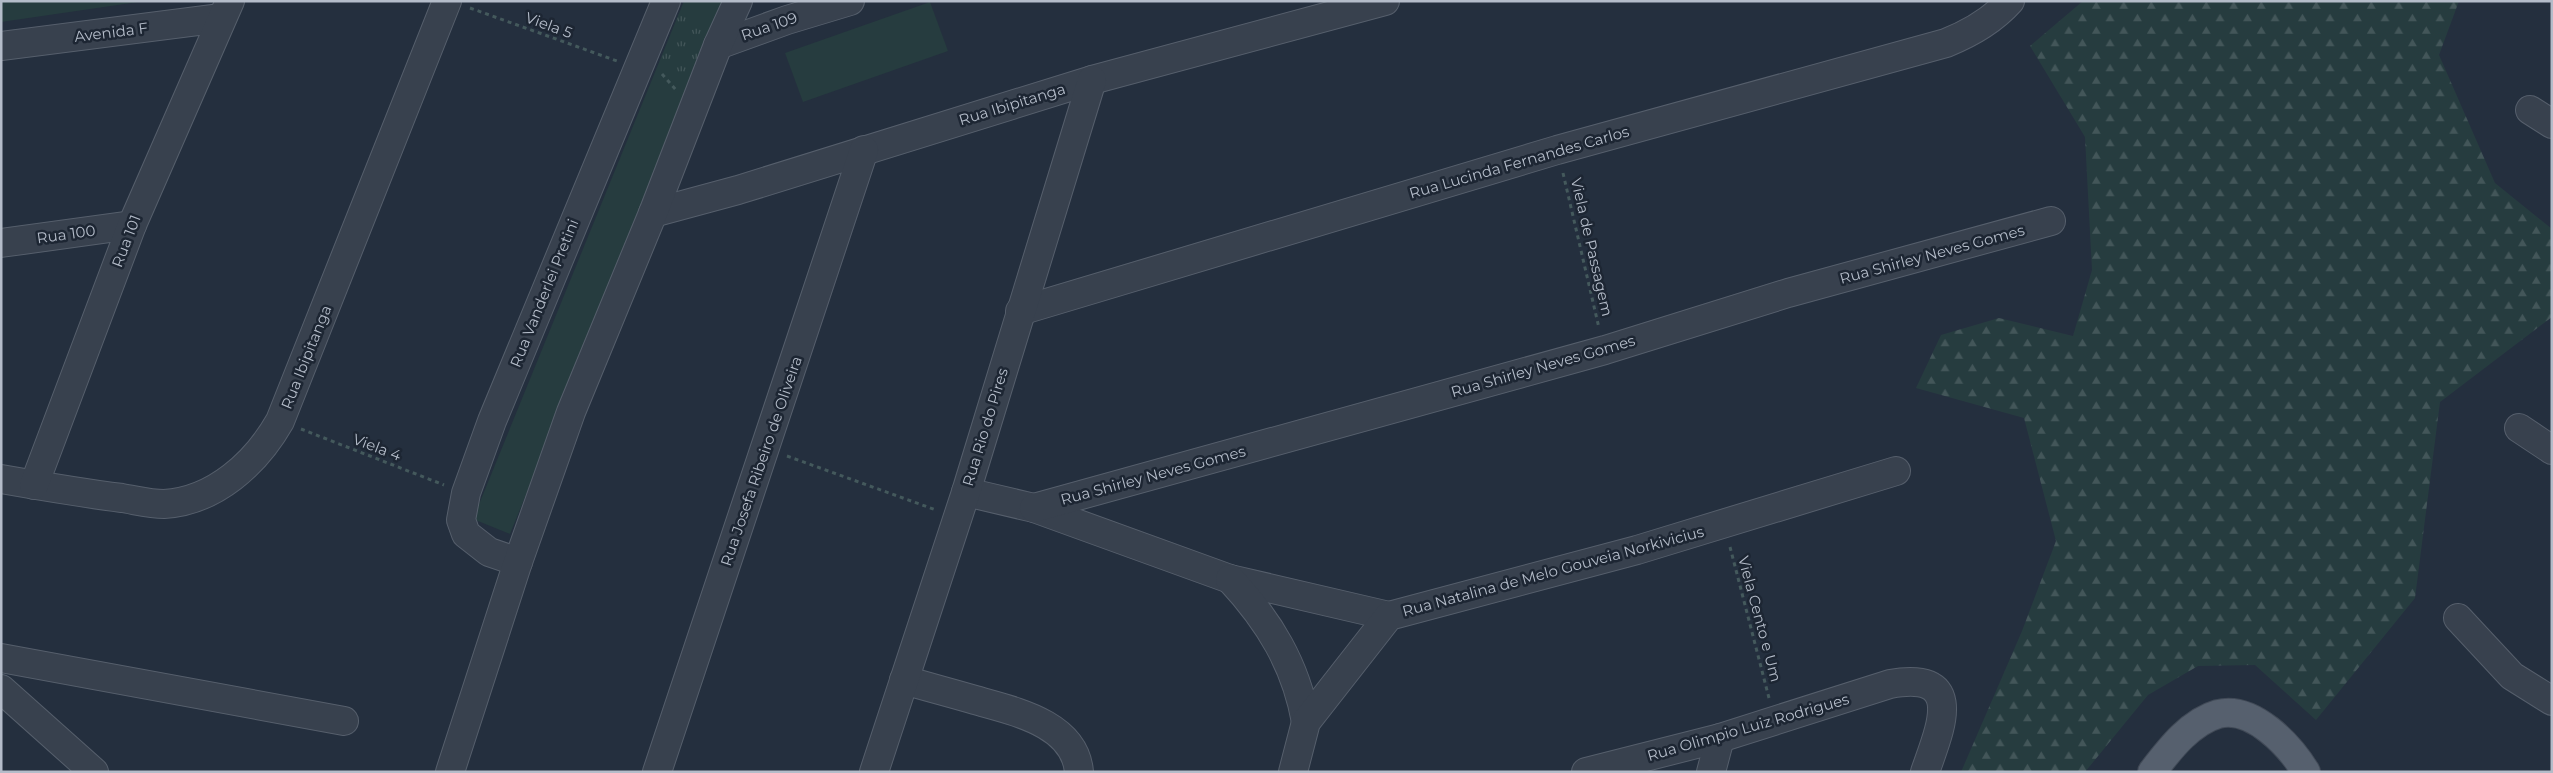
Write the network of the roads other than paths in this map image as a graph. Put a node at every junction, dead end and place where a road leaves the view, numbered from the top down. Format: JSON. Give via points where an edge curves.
{"nodes":[{"id":1,"x":666,"y":1,"type":"edge"},
{"id":2,"x":738,"y":1,"type":"edge"},
{"id":3,"x":850,"y":1,"type":"edge"},
{"id":4,"x":2010,"y":1,"type":"edge"},
{"id":5,"x":1378,"y":2,"type":"edge"},
{"id":6,"x":455,"y":3,"type":"edge"},
{"id":7,"x":226,"y":10,"type":"edge"},
{"id":8,"x":718,"y":45,"type":"junction"},
{"id":9,"x":1,"y":46,"type":"edge"},
{"id":10,"x":1092,"y":80,"type":"junction"},
{"id":11,"x":864,"y":150,"type":"junction"},
{"id":12,"x":653,"y":213,"type":"junction"},
{"id":13,"x":2051,"y":221,"type":"dead end"},
{"id":14,"x":132,"y":225,"type":"junction"},
{"id":15,"x":1,"y":243,"type":"edge"},
{"id":16,"x":1020,"y":311,"type":"junction"},
{"id":17,"x":2518,"y":428,"type":"dead end"},
{"id":18,"x":2552,"y":450,"type":"edge"},
{"id":19,"x":1896,"y":471,"type":"dead end"},
{"id":20,"x":1,"y":479,"type":"edge"},
{"id":21,"x":34,"y":485,"type":"junction"},
{"id":22,"x":966,"y":492,"type":"junction"},
{"id":23,"x":1034,"y":508,"type":"junction"},
{"id":24,"x":518,"y":562,"type":"junction"},
{"id":25,"x":1230,"y":579,"type":"junction"},
{"id":26,"x":1389,"y":616,"type":"junction"},
{"id":27,"x":2458,"y":618,"type":"dead end"},
{"id":28,"x":1,"y":658,"type":"edge"},
{"id":29,"x":904,"y":680,"type":"junction"},
{"id":30,"x":1,"y":689,"type":"edge"},
{"id":31,"x":2552,"y":701,"type":"edge"},
{"id":32,"x":344,"y":721,"type":"dead end"},
{"id":33,"x":1306,"y":722,"type":"junction"},
{"id":34,"x":1720,"y":738,"type":"junction"},
{"id":35,"x":94,"y":772,"type":"edge"},
{"id":36,"x":450,"y":772,"type":"edge"},
{"id":37,"x":657,"y":772,"type":"edge"},
{"id":38,"x":874,"y":772,"type":"edge"},
{"id":39,"x":1079,"y":772,"type":"edge"},
{"id":40,"x":1293,"y":772,"type":"edge"},
{"id":41,"x":1586,"y":772,"type":"edge"},
{"id":42,"x":1711,"y":772,"type":"edge"},
{"id":43,"x":1926,"y":772,"type":"edge"},
{"id":44,"x":2152,"y":772,"type":"edge"},
{"id":45,"x":2306,"y":772,"type":"edge"}],
"edges":[{"from":1,"to":24,"type":"street","name":"Rua Vanderlei Pretini","via":[[499,403],[466,493],[461,520],[466,534],[489,552]]},
{"from":2,"to":8,"type":"street"},
{"from":3,"to":8,"type":"street","name":"Rua 109"},
{"from":4,"to":16,"type":"street","name":"Rua Lucinda Fernandes Carlos","via":[[1989,21],[1946,43],[1557,150]]},
{"from":5,"to":10,"type":"street","name":"Rua Ibipitanga"},
{"from":6,"to":21,"type":"street","name":"Rua Ibipitanga","via":[[280,421],[267,444],[242,470],[220,485],[193,498],[163,504]]},
{"from":7,"to":9,"type":"street","name":"Avenida F"},
{"from":7,"to":14,"type":"street","name":"Rua 101"},
{"from":8,"to":12,"type":"street"},
{"from":10,"to":11,"type":"street","name":"Rua Ibipitanga"},
{"from":10,"to":16,"type":"street","name":"Rua Rio do Pires"},
{"from":11,"to":12,"type":"street","name":"Rua Ibipitanga"},
{"from":11,"to":37,"type":"street","name":"Rua Josefa Ribeiro de Oliveira"},
{"from":12,"to":24,"type":"street","via":[[571,412]]},
{"from":13,"to":23,"type":"street","name":"Rua Shirley Neves Gomes","via":[[1788,293],[1604,350]]},
{"from":14,"to":15,"type":"street","name":"Rua 100"},
{"from":14,"to":21,"type":"street","name":"Rua 101"},
{"from":16,"to":22,"type":"street","name":"Rua Rio do Pires"},
{"from":17,"to":18,"type":"street"},
{"from":19,"to":26,"type":"street","name":"Rua Natalina de Melo Gouveia Norkivicius","via":[[1637,550]]},
{"from":20,"to":21,"type":"street","name":"Rua Ibipitanga"},
{"from":22,"to":23,"type":"street"},
{"from":22,"to":29,"type":"street","name":"Rua Rio do Pires"},
{"from":23,"to":25,"type":"street"},
{"from":24,"to":36,"type":"street"},
{"from":25,"to":26,"type":"street"},
{"from":25,"to":33,"type":"street","via":[[1257,608],[1274,637],[1301,693]]},
{"from":26,"to":33,"type":"street","name":"Rua Natalina de Melo Gouveia Norkivicius"},
{"from":27,"to":31,"type":"street","via":[[2512,676]]},
{"from":28,"to":32,"type":"street"},
{"from":29,"to":38,"type":"street","name":"Rua Rio do Pires"},
{"from":29,"to":39,"type":"street","via":[[1029,716],[1051,728],[1068,743],[1078,762]]},
{"from":30,"to":35,"type":"street"},
{"from":33,"to":40,"type":"street","name":"Rua Natalina de Melo Gouveia Norkivicius"},
{"from":34,"to":41,"type":"street","name":"Rua Olimpio Luiz Rodrigues"},
{"from":34,"to":42,"type":"street"},
{"from":34,"to":43,"type":"street","name":"Rua Olimpio Luiz Rodrigues","via":[[1909,680],[1925,683],[1938,693],[1944,707]]},
{"from":44,"to":45,"type":"main road","via":[[2197,724],[2219,714],[2244,716],[2271,730],[2295,753]]}]}
